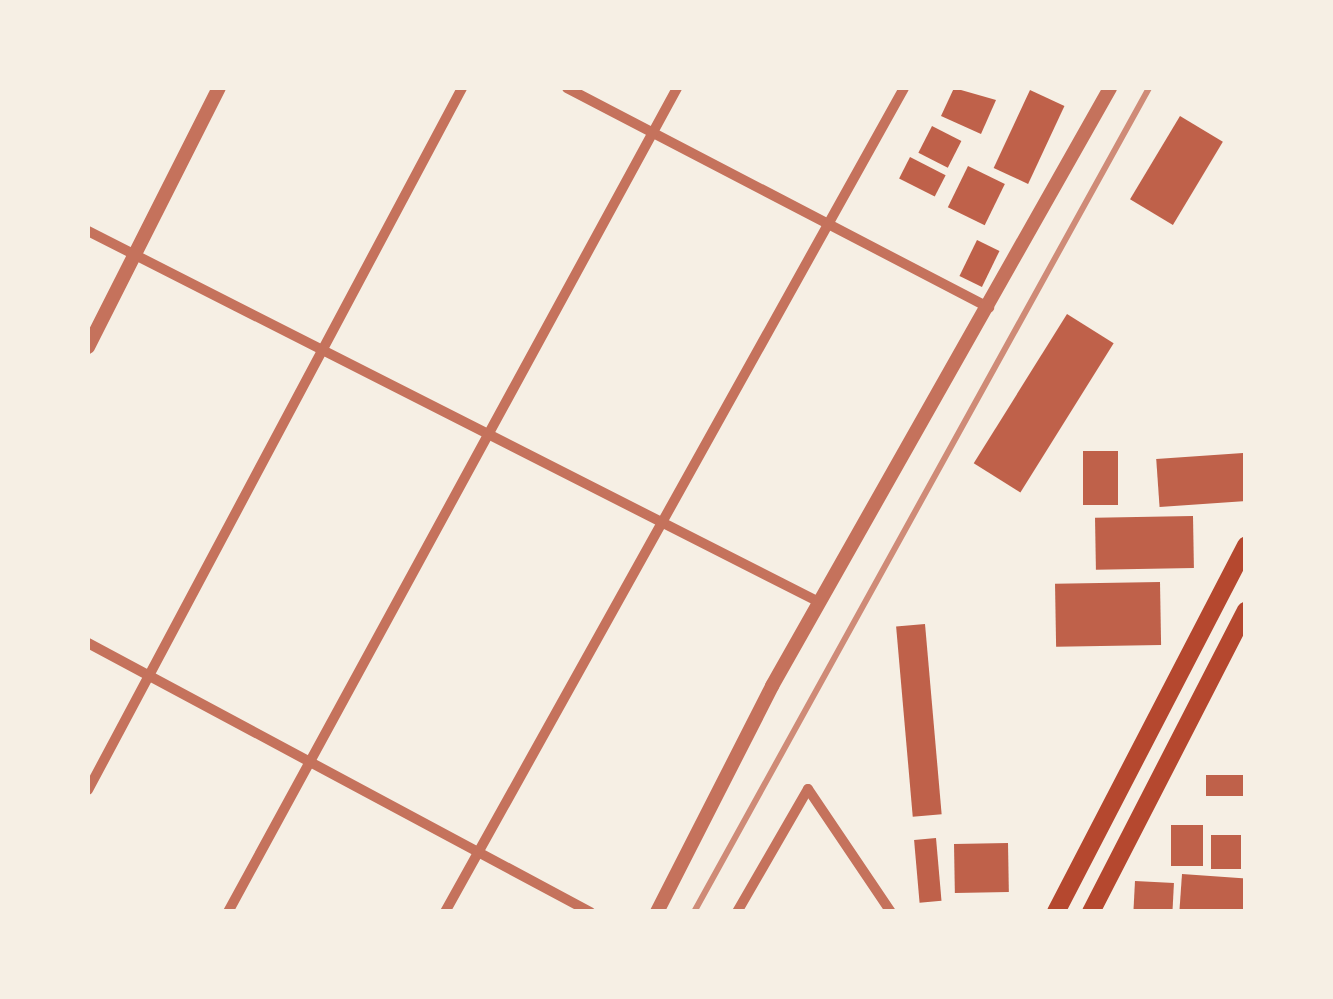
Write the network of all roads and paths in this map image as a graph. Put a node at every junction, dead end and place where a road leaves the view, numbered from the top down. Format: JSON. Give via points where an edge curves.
{"nodes":[{"id":1,"x":219,"y":88,"type":"edge"},
{"id":2,"x":462,"y":88,"type":"edge"},
{"id":3,"x":567,"y":88,"type":"edge"},
{"id":4,"x":677,"y":88,"type":"edge"},
{"id":5,"x":904,"y":88,"type":"edge"},
{"id":6,"x":1110,"y":88,"type":"edge"},
{"id":7,"x":654,"y":132,"type":"junction"},
{"id":8,"x":828,"y":222,"type":"junction"},
{"id":9,"x":88,"y":231,"type":"edge"},
{"id":10,"x":134,"y":255,"type":"junction"},
{"id":11,"x":989,"y":308,"type":"junction"},
{"id":12,"x":88,"y":347,"type":"edge"},
{"id":13,"x":321,"y":348,"type":"junction"},
{"id":14,"x":487,"y":435,"type":"junction"},
{"id":15,"x":661,"y":523,"type":"junction"},
{"id":16,"x":1246,"y":545,"type":"edge"},
{"id":17,"x":819,"y":602,"type":"junction"},
{"id":18,"x":1246,"y":610,"type":"edge"},
{"id":19,"x":88,"y":643,"type":"edge"},
{"id":20,"x":148,"y":674,"type":"junction"},
{"id":21,"x":307,"y":763,"type":"junction"},
{"id":22,"x":88,"y":790,"type":"edge"},
{"id":23,"x":477,"y":854,"type":"junction"},
{"id":24,"x":228,"y":912,"type":"edge"},
{"id":25,"x":444,"y":912,"type":"edge"},
{"id":26,"x":590,"y":912,"type":"edge"},
{"id":27,"x":658,"y":912,"type":"edge"},
{"id":28,"x":737,"y":912,"type":"edge"},
{"id":29,"x":891,"y":912,"type":"edge"},
{"id":30,"x":1056,"y":912,"type":"edge"},
{"id":31,"x":1091,"y":912,"type":"edge"}],
"edges":[{"from":1,"to":10,"type":"street"},
{"from":2,"to":13,"type":"street"},
{"from":3,"to":7,"type":"street"},
{"from":4,"to":7,"type":"street"},
{"from":5,"to":8,"type":"street"},
{"from":6,"to":11,"type":"street"},
{"from":7,"to":8,"type":"street"},
{"from":7,"to":14,"type":"street"},
{"from":8,"to":11,"type":"street"},
{"from":8,"to":15,"type":"street"},
{"from":9,"to":10,"type":"street"},
{"from":10,"to":12,"type":"street"},
{"from":10,"to":13,"type":"street"},
{"from":11,"to":17,"type":"street"},
{"from":13,"to":14,"type":"street"},
{"from":13,"to":20,"type":"street"},
{"from":14,"to":15,"type":"street"},
{"from":14,"to":21,"type":"street"},
{"from":15,"to":17,"type":"street"},
{"from":15,"to":23,"type":"street"},
{"from":16,"to":30,"type":"highway"},
{"from":17,"to":27,"type":"street"},
{"from":18,"to":31,"type":"highway"},
{"from":19,"to":20,"type":"street"},
{"from":20,"to":21,"type":"street"},
{"from":20,"to":22,"type":"street"},
{"from":21,"to":23,"type":"street"},
{"from":21,"to":24,"type":"street"},
{"from":23,"to":25,"type":"street"},
{"from":23,"to":26,"type":"street"},
{"from":28,"to":29,"type":"street","via":[[808,789]]}]}
